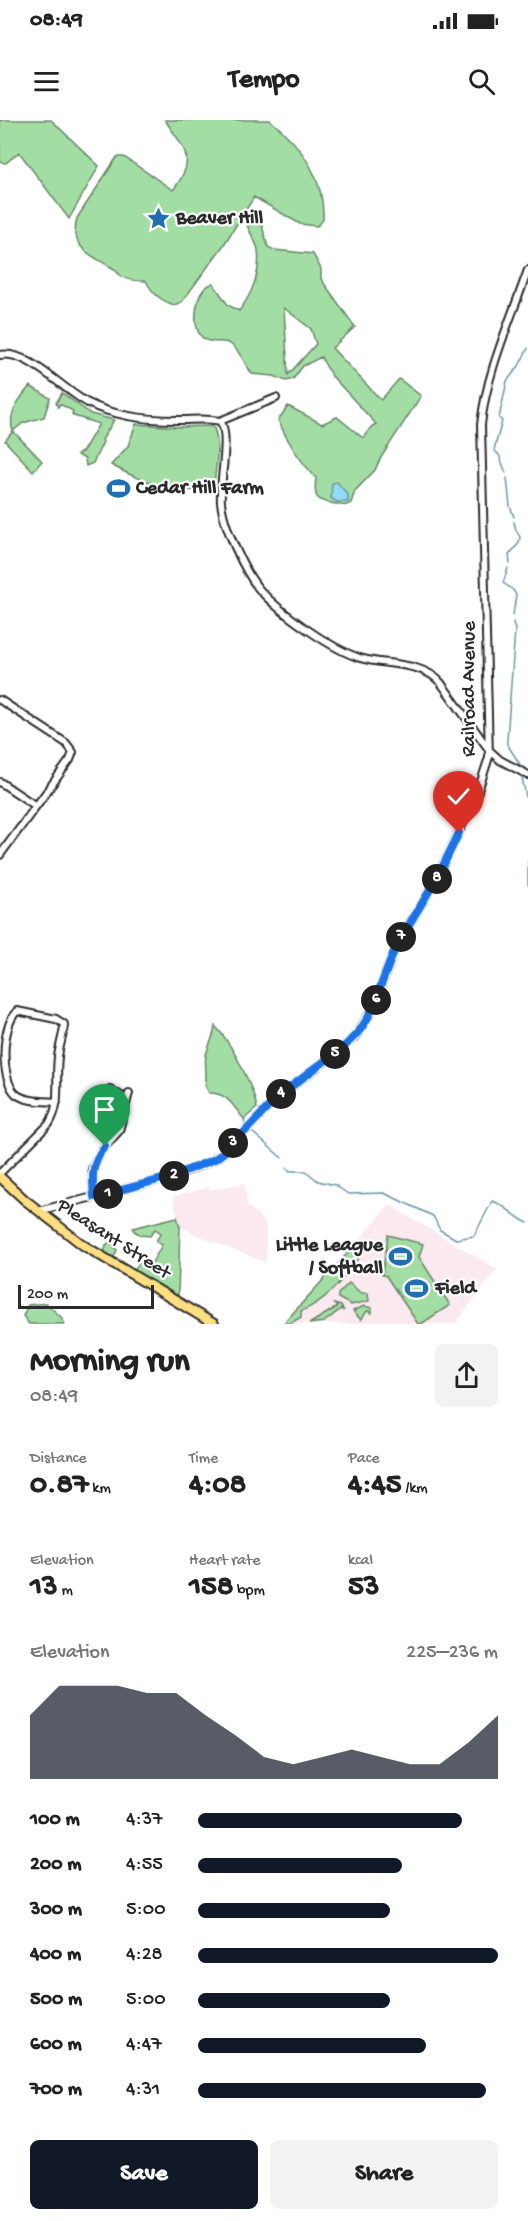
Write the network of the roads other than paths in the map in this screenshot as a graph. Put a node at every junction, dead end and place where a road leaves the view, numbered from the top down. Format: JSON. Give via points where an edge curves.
{"nodes":[{"id":1,"x":528,"y":270,"type":"edge"},
{"id":2,"x":0,"y":355,"type":"edge"},
{"id":3,"x":276,"y":398,"type":"dead end"},
{"id":4,"x":220,"y":421,"type":"junction"},
{"id":5,"x":0,"y":700,"type":"edge"},
{"id":6,"x":490,"y":751,"type":"junction"},
{"id":7,"x":528,"y":775,"type":"edge"},
{"id":8,"x":0,"y":782,"type":"edge"},
{"id":9,"x":36,"y":806,"type":"junction"},
{"id":10,"x":1,"y":853,"type":"edge"},
{"id":11,"x":110,"y":1089,"type":"dead end"},
{"id":12,"x":129,"y":1093,"type":"dead end"},
{"id":13,"x":127,"y":1100,"type":"junction"},
{"id":14,"x":57,"y":1102,"type":"junction"},
{"id":15,"x":0,"y":1175,"type":"edge"},
{"id":16,"x":94,"y":1197,"type":"junction"},
{"id":17,"x":39,"y":1211,"type":"junction"},
{"id":18,"x":214,"y":1324,"type":"edge"}],
"edges":[{"from":1,"to":6,"type":"street","name":"Railroad Avenue","via":[[488,388],[481,425]]},
{"from":2,"to":4,"type":"street","via":[[23,358],[103,410],[142,418]]},
{"from":3,"to":4,"type":"street"},
{"from":4,"to":6,"type":"street","via":[[224,426],[222,509],[230,534],[258,588],[340,649],[433,675]]},
{"from":5,"to":9,"type":"street","via":[[66,742],[73,752]]},
{"from":6,"to":7,"type":"street"},
{"from":6,"to":16,"type":"street","name":"Railroad Avenue","via":[[479,788],[448,855],[396,946],[373,1007],[355,1036],[280,1095],[215,1159],[170,1177]]},
{"from":8,"to":9,"type":"street"},
{"from":9,"to":10,"type":"street"},
{"from":11,"to":13,"type":"street"},
{"from":12,"to":13,"type":"street"},
{"from":13,"to":16,"type":"street","via":[[119,1131],[94,1164]]},
{"from":14,"to":14,"type":"street","via":[[57,1060],[64,1023],[16,1012],[3,1050],[7,1082],[22,1097]]},
{"from":14,"to":15,"type":"street","via":[[49,1124]]},
{"from":15,"to":17,"type":"main road","name":"Pleasant Street"},
{"from":16,"to":17,"type":"street","name":"Railroad Avenue"},
{"from":17,"to":18,"type":"main road","name":"Pleasant Street","via":[[94,1253]]}]}
